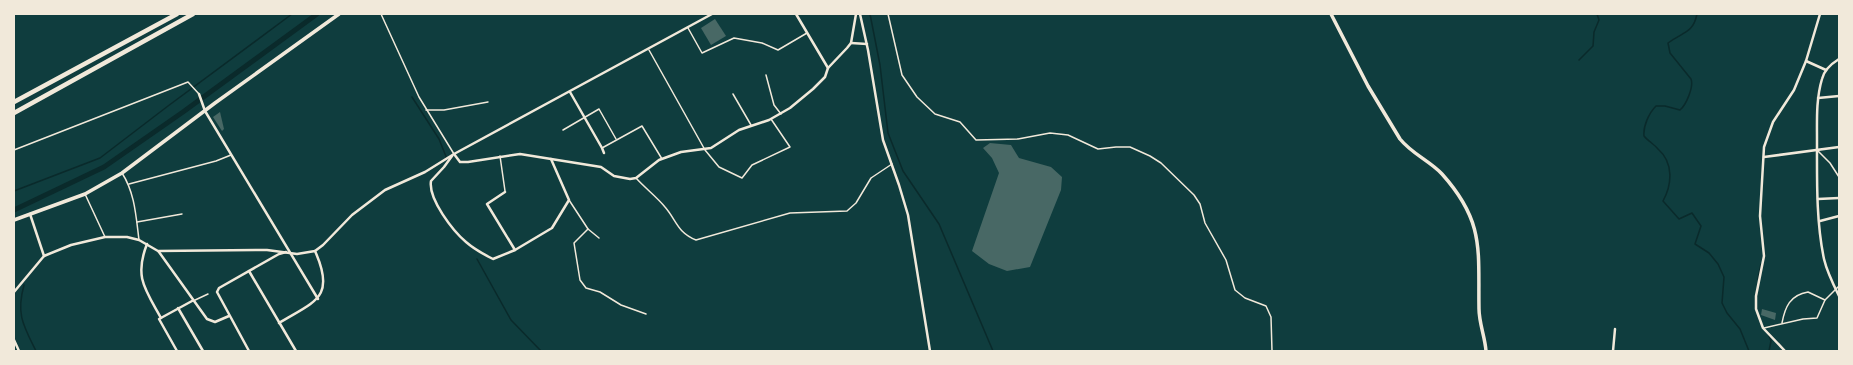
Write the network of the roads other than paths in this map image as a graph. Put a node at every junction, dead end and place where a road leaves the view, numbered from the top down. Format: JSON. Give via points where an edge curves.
{"nodes":[{"id":1,"x":177,"y":14,"type":"edge"},
{"id":2,"x":193,"y":14,"type":"edge"},
{"id":3,"x":339,"y":14,"type":"edge"},
{"id":4,"x":381,"y":14,"type":"edge"},
{"id":5,"x":712,"y":14,"type":"edge"},
{"id":6,"x":796,"y":14,"type":"edge"},
{"id":7,"x":856,"y":14,"type":"edge"},
{"id":8,"x":860,"y":14,"type":"edge"},
{"id":9,"x":888,"y":14,"type":"edge"},
{"id":10,"x":1332,"y":14,"type":"edge"},
{"id":11,"x":1820,"y":14,"type":"edge"},
{"id":12,"x":688,"y":28,"type":"junction"},
{"id":13,"x":808,"y":33,"type":"junction"},
{"id":14,"x":851,"y":43,"type":"junction"},
{"id":15,"x":867,"y":44,"type":"junction"},
{"id":16,"x":649,"y":50,"type":"junction"},
{"id":17,"x":1839,"y":59,"type":"edge"},
{"id":18,"x":1806,"y":61,"type":"junction"},
{"id":19,"x":828,"y":68,"type":"junction"},
{"id":20,"x":1826,"y":70,"type":"junction"},
{"id":21,"x":766,"y":75,"type":"dead end"},
{"id":22,"x":570,"y":92,"type":"junction"},
{"id":23,"x":198,"y":94,"type":"joint"},
{"id":24,"x":733,"y":94,"type":"dead end"},
{"id":25,"x":1839,"y":96,"type":"edge"},
{"id":26,"x":1818,"y":98,"type":"junction"},
{"id":27,"x":14,"y":102,"type":"edge"},
{"id":28,"x":488,"y":102,"type":"dead end"},
{"id":29,"x":205,"y":109,"type":"junction"},
{"id":30,"x":426,"y":110,"type":"junction"},
{"id":31,"x":14,"y":113,"type":"edge"},
{"id":32,"x":781,"y":114,"type":"junction"},
{"id":33,"x":584,"y":117,"type":"junction"},
{"id":34,"x":771,"y":119,"type":"junction"},
{"id":35,"x":751,"y":125,"type":"junction"},
{"id":36,"x":563,"y":130,"type":"dead end"},
{"id":37,"x":616,"y":139,"type":"junction"},
{"id":38,"x":1839,"y":147,"type":"edge"},
{"id":39,"x":602,"y":148,"type":"junction"},
{"id":40,"x":14,"y":150,"type":"edge"},
{"id":41,"x":705,"y":150,"type":"junction"},
{"id":42,"x":1817,"y":150,"type":"junction"},
{"id":43,"x":604,"y":153,"type":"dead end"},
{"id":44,"x":454,"y":154,"type":"junction"},
{"id":45,"x":232,"y":155,"type":"junction"},
{"id":46,"x":500,"y":156,"type":"junction"},
{"id":47,"x":1764,"y":157,"type":"junction"},
{"id":48,"x":551,"y":159,"type":"junction"},
{"id":49,"x":662,"y":159,"type":"junction"},
{"id":50,"x":892,"y":164,"type":"junction"},
{"id":51,"x":122,"y":173,"type":"junction"},
{"id":52,"x":1839,"y":177,"type":"edge"},
{"id":53,"x":636,"y":178,"type":"junction"},
{"id":54,"x":129,"y":184,"type":"junction"},
{"id":55,"x":505,"y":192,"type":"joint"},
{"id":56,"x":85,"y":194,"type":"junction"},
{"id":57,"x":1839,"y":198,"type":"edge"},
{"id":58,"x":1818,"y":199,"type":"junction"},
{"id":59,"x":569,"y":200,"type":"junction"},
{"id":60,"x":30,"y":214,"type":"junction"},
{"id":61,"x":182,"y":214,"type":"dead end"},
{"id":62,"x":1839,"y":216,"type":"edge"},
{"id":63,"x":14,"y":220,"type":"edge"},
{"id":64,"x":1820,"y":221,"type":"junction"},
{"id":65,"x":137,"y":222,"type":"junction"},
{"id":66,"x":588,"y":229,"type":"junction"},
{"id":67,"x":105,"y":237,"type":"junction"},
{"id":68,"x":599,"y":238,"type":"dead end"},
{"id":69,"x":139,"y":240,"type":"junction"},
{"id":70,"x":147,"y":244,"type":"junction"},
{"id":71,"x":515,"y":250,"type":"junction"},
{"id":72,"x":158,"y":251,"type":"junction"},
{"id":73,"x":314,"y":251,"type":"junction"},
{"id":74,"x":289,"y":252,"type":"junction"},
{"id":75,"x":44,"y":256,"type":"junction"},
{"id":76,"x":249,"y":271,"type":"junction"},
{"id":77,"x":1839,"y":286,"type":"edge"},
{"id":78,"x":1835,"y":289,"type":"junction"},
{"id":79,"x":14,"y":292,"type":"edge"},
{"id":80,"x":208,"y":294,"type":"dead end"},
{"id":81,"x":1839,"y":296,"type":"edge"},
{"id":82,"x":318,"y":299,"type":"junction"},
{"id":83,"x":1825,"y":300,"type":"junction"},
{"id":84,"x":192,"y":301,"type":"junction"},
{"id":85,"x":178,"y":308,"type":"junction"},
{"id":86,"x":646,"y":314,"type":"dead end"},
{"id":87,"x":229,"y":316,"type":"junction"},
{"id":88,"x":160,"y":318,"type":"junction"},
{"id":89,"x":279,"y":323,"type":"junction"},
{"id":90,"x":1782,"y":323,"type":"junction"},
{"id":91,"x":1764,"y":328,"type":"junction"},
{"id":92,"x":1615,"y":329,"type":"dead end"},
{"id":93,"x":14,"y":340,"type":"edge"},
{"id":94,"x":19,"y":351,"type":"edge"},
{"id":95,"x":177,"y":351,"type":"edge"},
{"id":96,"x":203,"y":351,"type":"edge"},
{"id":97,"x":249,"y":351,"type":"edge"},
{"id":98,"x":296,"y":351,"type":"edge"},
{"id":99,"x":930,"y":351,"type":"edge"},
{"id":100,"x":1272,"y":351,"type":"edge"},
{"id":101,"x":1486,"y":351,"type":"edge"},
{"id":102,"x":1613,"y":351,"type":"edge"},
{"id":103,"x":1785,"y":351,"type":"edge"}],
"edges":[{"from":1,"to":27,"type":"main road"},
{"from":2,"to":31,"type":"main road"},
{"from":3,"to":29,"type":"street"},
{"from":4,"to":30,"type":"lane"},
{"from":5,"to":12,"type":"street"},
{"from":6,"to":13,"type":"street"},
{"from":7,"to":14,"type":"street"},
{"from":8,"to":15,"type":"street"},
{"from":9,"to":100,"type":"lane","via":[[902,75],[917,98],[935,114],[960,122],[976,140],[1018,139],[1050,133],[1068,135],[1098,149],[1130,148],[1161,163],[1200,204],[1205,223],[1226,260],[1235,290],[1245,298],[1266,306],[1270,317]]},
{"from":10,"to":101,"type":"street","via":[[1368,86],[1400,139],[1406,147],[1442,174],[1466,206],[1477,233],[1480,252],[1479,311]]},
{"from":11,"to":18,"type":"street"},
{"from":12,"to":13,"type":"lane","via":[[702,53],[734,38],[762,43],[778,50]]},
{"from":12,"to":16,"type":"street"},
{"from":13,"to":19,"type":"street"},
{"from":14,"to":15,"type":"street"},
{"from":14,"to":19,"type":"street"},
{"from":15,"to":50,"type":"street","via":[[883,140]]},
{"from":16,"to":22,"type":"street"},
{"from":16,"to":41,"type":"lane"},
{"from":17,"to":20,"type":"street"},
{"from":18,"to":20,"type":"street"},
{"from":18,"to":47,"type":"street","via":[[1794,90],[1772,122],[1764,147]]},
{"from":19,"to":32,"type":"street","via":[[825,76],[812,89]]},
{"from":20,"to":26,"type":"street"},
{"from":21,"to":32,"type":"lane","via":[[774,105]]},
{"from":22,"to":33,"type":"street"},
{"from":22,"to":44,"type":"street"},
{"from":23,"to":29,"type":"street"},
{"from":23,"to":40,"type":"lane","via":[[188,82]]},
{"from":24,"to":35,"type":"lane"},
{"from":25,"to":26,"type":"street"},
{"from":26,"to":42,"type":"street"},
{"from":28,"to":30,"type":"lane","via":[[444,110]]},
{"from":29,"to":45,"type":"street"},
{"from":29,"to":51,"type":"street"},
{"from":30,"to":44,"type":"lane"},
{"from":32,"to":34,"type":"street"},
{"from":33,"to":36,"type":"lane"},
{"from":33,"to":37,"type":"lane","via":[[599,109]]},
{"from":33,"to":39,"type":"street"},
{"from":34,"to":35,"type":"street"},
{"from":34,"to":41,"type":"lane","via":[[790,147],[752,165],[742,178],[719,167]]},
{"from":35,"to":41,"type":"street"},
{"from":37,"to":39,"type":"lane"},
{"from":37,"to":49,"type":"lane","via":[[642,126]]},
{"from":38,"to":42,"type":"street"},
{"from":39,"to":43,"type":"street"},
{"from":41,"to":49,"type":"street","via":[[681,152]]},
{"from":42,"to":47,"type":"street"},
{"from":42,"to":52,"type":"lane"},
{"from":42,"to":58,"type":"street"},
{"from":44,"to":46,"type":"street","via":[[460,162]]},
{"from":44,"to":71,"type":"street","via":[[430,181],[430,189],[450,225],[466,242],[493,258]]},
{"from":44,"to":73,"type":"street","via":[[425,172],[379,194],[352,214]]},
{"from":45,"to":54,"type":"lane"},
{"from":45,"to":74,"type":"street"},
{"from":46,"to":48,"type":"street","via":[[520,154]]},
{"from":46,"to":55,"type":"lane"},
{"from":47,"to":91,"type":"street","via":[[1760,216],[1764,256],[1756,306]]},
{"from":48,"to":53,"type":"street","via":[[602,167],[614,176]]},
{"from":48,"to":59,"type":"street"},
{"from":49,"to":53,"type":"street"},
{"from":50,"to":53,"type":"lane","via":[[871,178],[856,203],[847,211],[790,214],[696,240],[679,230],[664,206]]},
{"from":50,"to":99,"type":"street","via":[[908,215]]},
{"from":51,"to":54,"type":"lane"},
{"from":51,"to":56,"type":"street"},
{"from":54,"to":65,"type":"lane"},
{"from":55,"to":71,"type":"street","via":[[487,204]]},
{"from":56,"to":60,"type":"street"},
{"from":56,"to":67,"type":"lane"},
{"from":57,"to":58,"type":"street"},
{"from":58,"to":64,"type":"street"},
{"from":59,"to":66,"type":"lane"},
{"from":59,"to":71,"type":"street","via":[[552,228]]},
{"from":60,"to":63,"type":"street"},
{"from":60,"to":75,"type":"street"},
{"from":61,"to":65,"type":"lane"},
{"from":62,"to":64,"type":"street"},
{"from":64,"to":78,"type":"street","via":[[1824,259]]},
{"from":65,"to":69,"type":"lane"},
{"from":66,"to":68,"type":"lane"},
{"from":66,"to":86,"type":"lane","via":[[574,244],[580,280],[586,288]]},
{"from":67,"to":69,"type":"street"},
{"from":67,"to":75,"type":"street","via":[[71,245]]},
{"from":69,"to":70,"type":"street"},
{"from":70,"to":72,"type":"street"},
{"from":70,"to":88,"type":"street","via":[[142,257],[141,277]]},
{"from":72,"to":74,"type":"street"},
{"from":72,"to":84,"type":"street"},
{"from":73,"to":74,"type":"street","via":[[298,254]]},
{"from":73,"to":82,"type":"street","via":[[323,276]]},
{"from":74,"to":76,"type":"street","via":[[279,254]]},
{"from":74,"to":82,"type":"street"},
{"from":75,"to":79,"type":"street"},
{"from":76,"to":87,"type":"street","via":[[219,288],[217,292]]},
{"from":76,"to":89,"type":"street"},
{"from":77,"to":78,"type":"lane"},
{"from":78,"to":81,"type":"street"},
{"from":78,"to":83,"type":"lane"},
{"from":80,"to":84,"type":"lane"},
{"from":82,"to":89,"type":"street"},
{"from":83,"to":90,"type":"lane","via":[[1817,318]]},
{"from":83,"to":90,"type":"lane","via":[[1808,292],[1793,297],[1785,309]]},
{"from":84,"to":85,"type":"street"},
{"from":84,"to":87,"type":"street","via":[[207,319],[214,322]]},
{"from":85,"to":88,"type":"street"},
{"from":85,"to":96,"type":"street"},
{"from":87,"to":97,"type":"street"},
{"from":88,"to":95,"type":"street"},
{"from":89,"to":98,"type":"street"},
{"from":90,"to":91,"type":"lane"},
{"from":91,"to":103,"type":"street"},
{"from":92,"to":102,"type":"street"},
{"from":93,"to":94,"type":"street"}]}
